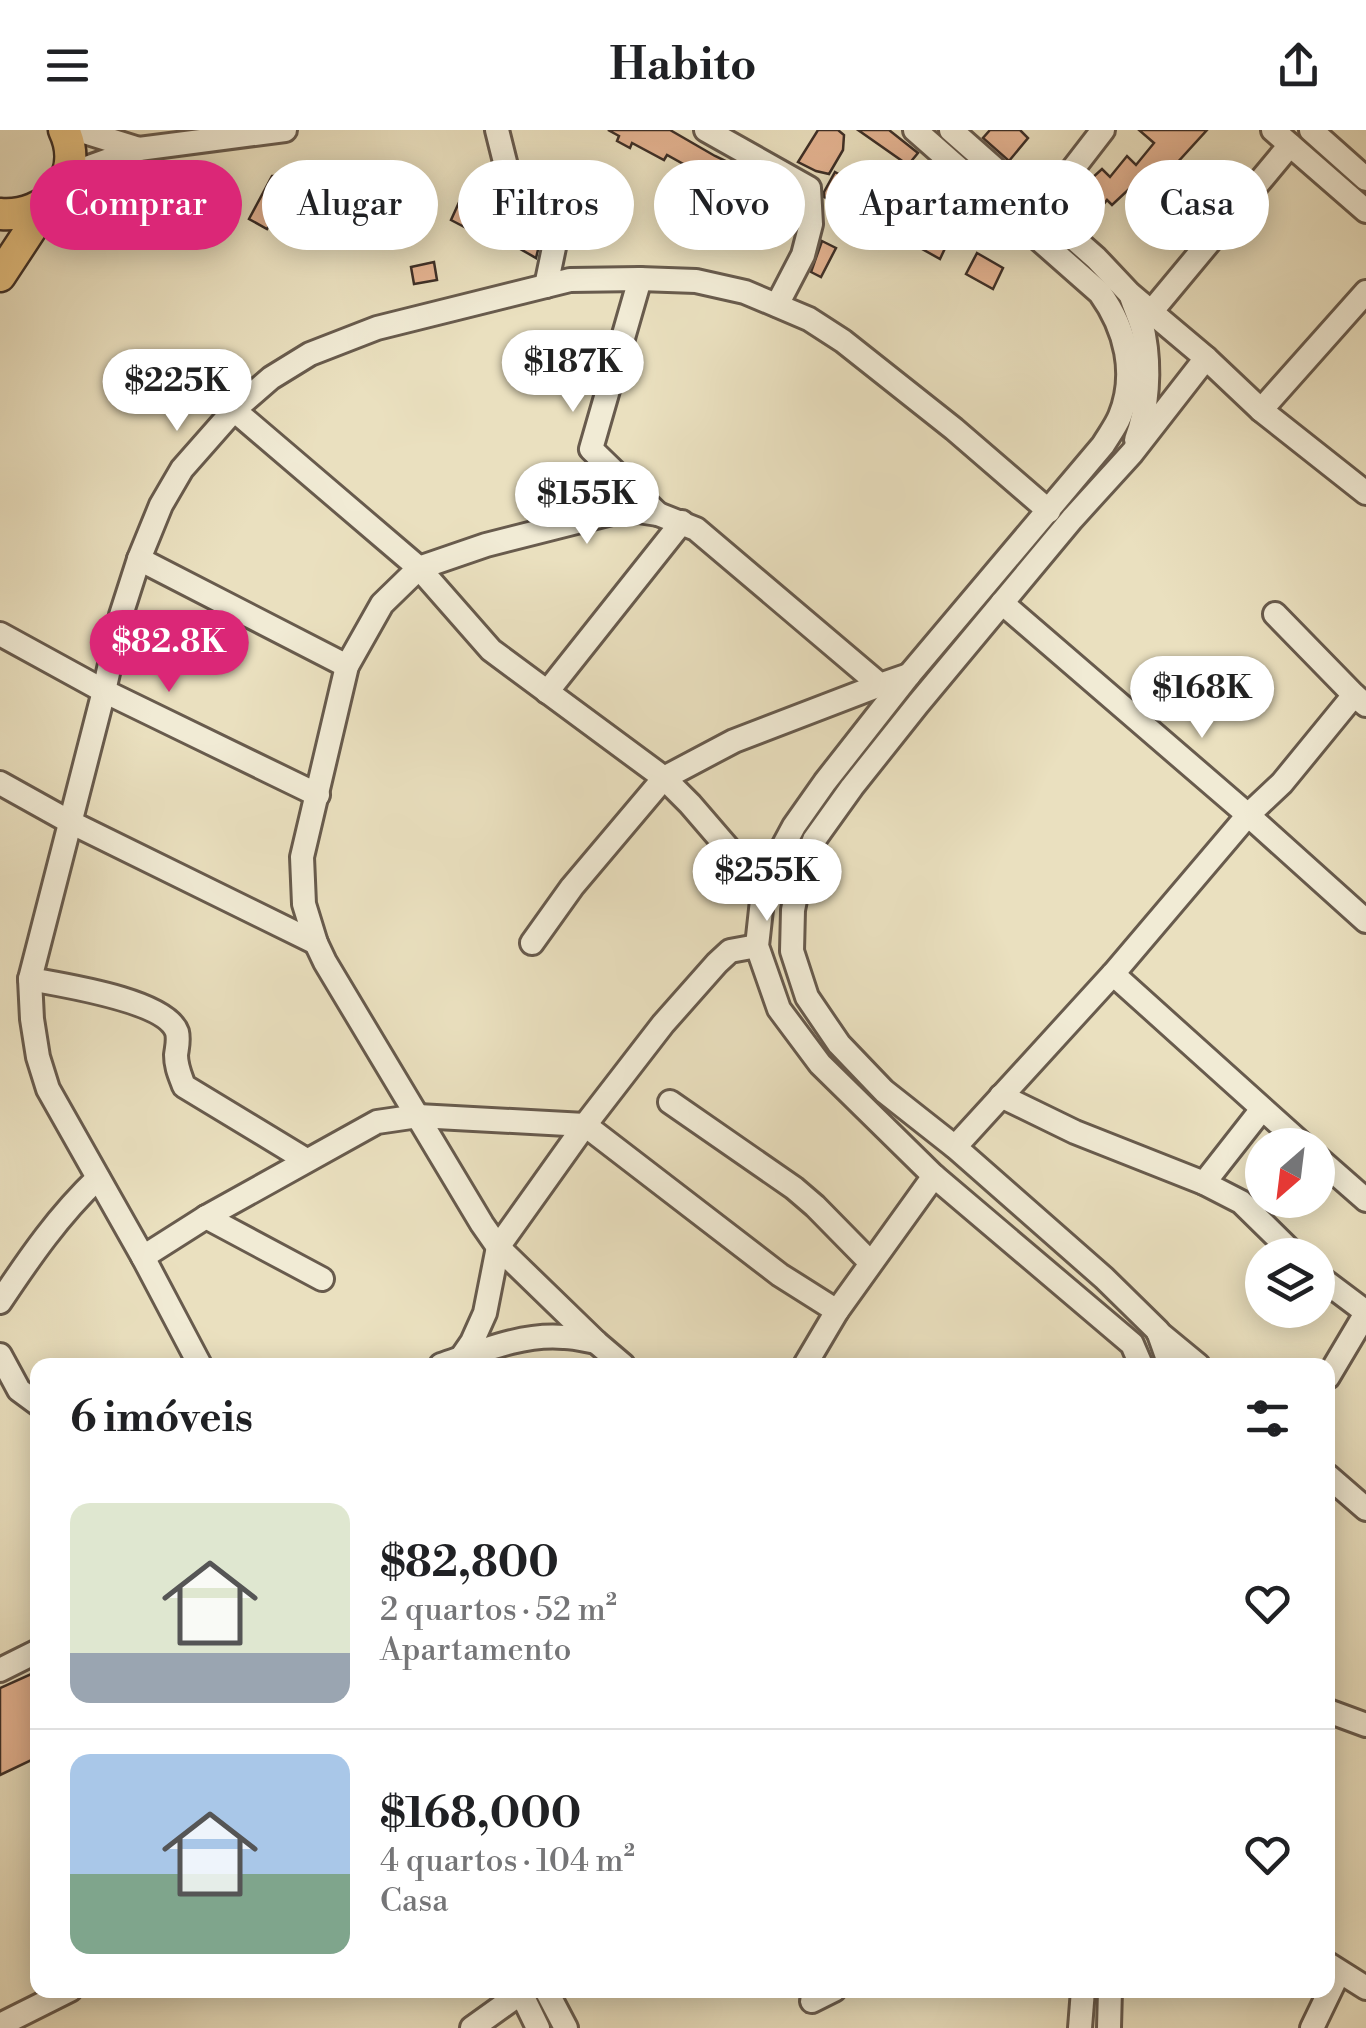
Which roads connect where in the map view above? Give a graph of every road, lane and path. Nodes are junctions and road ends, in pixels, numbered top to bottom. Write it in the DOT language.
graph roads {
  1 [pos="64,130"];
  2 [pos="78,130"];
  3 [pos="285,130"];
  4 [pos="497,130"];
  5 [pos="706,130"];
  6 [pos="915,130"];
  7 [pos="951,130"];
  8 [pos="1103,130"];
  9 [pos="1312,130"];
  10 [pos="1282,137"];
  11 [pos="139,149"];
  12 [pos="68,160"];
  13 [pos="116,160"];
  14 [pos="504,160"];
  15 [pos="986,160"];
  16 [pos="1080,160"];
  17 [pos="1366,179"];
  18 [pos="30,211"];
  19 [pos="1366,211"];
  20 [pos="0,214"];
  21 [pos="30,231"];
  22 [pos="554,250"];
  23 [pos="1087,250"];
  24 [pos="0,276"];
  25 [pos="640,279"];
  26 [pos="546,286"];
  27 [pos="1366,292"];
  28 [pos="1130,294"];
  29 [pos="777,306"];
  30 [pos="1151,312"];
  31 [pos="1206,358"];
  32 [pos="234,410"];
  33 [pos="1261,410"];
  34 [pos="1132,453"];
  35 [pos="1366,493"];
  36 [pos="1049,511"];
  37 [pos="658,514"];
  38 [pos="682,522"];
  39 [pos="139,559"];
  40 [pos="419,568"];
  41 [pos="1002,602"];
  42 [pos="1275,614"];
  43 [pos="0,634"];
  44 [pos="347,666"];
  45 [pos="909,675"];
  46 [pos="880,685"];
  47 [pos="104,692"];
  48 [pos="547,692"];
  49 [pos="1360,700"];
  50 [pos="664,778"];
  51 [pos="0,782"];
  52 [pos="318,795"];
  53 [pos="1248,816"];
  54 [pos="70,822"];
  55 [pos="764,882"];
  56 [pos="1366,922"];
  57 [pos="316,942"];
  58 [pos="532,943"];
  59 [pos="757,946"];
  60 [pos="1113,974"];
  61 [pos="30,979"];
  62 [pos="397,1081"];
  63 [pos="1001,1096"];
  64 [pos="670,1102"];
  65 [pos="1262,1109"];
  66 [pos="418,1116"];
  67 [pos="377,1122"];
  68 [pos="585,1124"];
  69 [pos="1284,1128"];
  70 [pos="955,1147"];
  71 [pos="306,1160"];
  72 [pos="1335,1173"];
  73 [pos="934,1176"];
  74 [pos="98,1178"];
  75 [pos="1204,1182"];
  76 [pos="1366,1200"];
  77 [pos="206,1217"];
  78 [pos="1278,1238"];
  79 [pos="498,1247"];
  80 [pos="143,1256"];
  81 [pos="870,1262"];
  82 [pos="322,1279"];
  83 [pos="1335,1289"];
  84 [pos="0,1302"];
  85 [pos="837,1311"];
  86 [pos="1366,1312"];
  87 [pos="1158,1331"];
  88 [pos="596,1342"];
  89 [pos="0,1354"];
  90 [pos="196,1358"];
  91 [pos="455,1358"];
  92 [pos="464,1358"];
  93 [pos="615,1358"];
  94 [pos="808,1358"];
  95 [pos="1138,1358"];
  96 [pos="1168,1358"];
  97 [pos="1190,1358"];
  98 [pos="1335,1365"];
  99 [pos="30,1398"];
  100 [pos="1335,1482"];
  101 [pos="1366,1508"];
  102 [pos="30,1655"];
  103 [pos="0,1670"];
  104 [pos="1335,1713"];
  105 [pos="1366,1725"];
  106 [pos="1335,1969"];
  107 [pos="1366,1988"];
  108 [pos="54,1998"];
  109 [pos="515,1998"];
  110 [pos="523,1998"];
  111 [pos="550,1998"];
  112 [pos="819,1998"];
  113 [pos="1082,1998"];
  114 [pos="1110,1998"];
  115 [pos="1322,1998"];
  116 [pos="812,2002"];
  117 [pos="0,2025"];
  118 [pos="472,2028"];
  119 [pos="538,2028"];
  120 [pos="566,2028"];
  121 [pos="1080,2028"];
  122 [pos="1109,2028"];
  123 [pos="1312,2028"];
  1 -- 12 [label="main road"];
  2 -- 11 [label="street"];
  3 -- 11 [label="street"];
  4 -- 14 [label="street"];
  5 -- 29 [label="street"];
  6 -- 36 [label="street"];
  7 -- 15 [label="street"];
  8 -- 16 [label="street"];
  9 -- 17 [label="street"];
  10 -- 19 [label="street"];
  10 -- 30 [label="street"];
  11 -- 13 [label="street"];
  18 -- 20 [label="main road"];
  21 -- 24 [label="main road"];
  22 -- 26 [label="street"];
  23 -- 28 [label="street"];
  25 -- 26 [label="street"];
  25 -- 29 [label="street"];
  25 -- 37 [label="street"];
  26 -- 32 [label="street"];
  27 -- 33 [label="street"];
  28 -- 30 [label="street"];
  28 -- 34 [label="street"];
  29 -- 36 [label="street"];
  30 -- 31 [label="street"];
  31 -- 33 [label="street"];
  31 -- 34 [label="street"];
  32 -- 39 [label="street"];
  32 -- 40 [label="street"];
  33 -- 35 [label="street"];
  34 -- 41 [label="street"];
  36 -- 45 [label="street"];
  37 -- 38 [label="street"];
  37 -- 40 [label="street"];
  38 -- 46 [label="street"];
  38 -- 48 [label="street"];
  39 -- 44 [label="street"];
  39 -- 47 [label="street"];
  40 -- 44 [label="street"];
  40 -- 48 [label="street"];
  41 -- 53 [label="street"];
  41 -- 70 [label="street"];
  42 -- 49 [label="street"];
  43 -- 47 [label="street"];
  44 -- 52 [label="street"];
  45 -- 46 [label="street"];
  45 -- 55 [label="street"];
  46 -- 50 [label="street"];
  47 -- 52 [label="street"];
  47 -- 54 [label="street"];
  48 -- 50 [label="street"];
  49 -- 53 [label="street"];
  50 -- 55 [label="street"];
  50 -- 58 [label="street"];
  51 -- 54 [label="street"];
  52 -- 57 [label="street"];
  53 -- 56 [label="street"];
  53 -- 60 [label="street"];
  54 -- 57 [label="street"];
  54 -- 61 [label="street"];
  55 -- 59 [label="street"];
  57 -- 62 [label="street"];
  59 -- 68 [label="street"];
  59 -- 73 [label="street"];
  60 -- 63 [label="street"];
  60 -- 65 [label="street"];
  61 -- 71 [label="street"];
  61 -- 74 [label="street"];
  62 -- 66 [label="street"];
  62 -- 67 [label="street"];
  63 -- 70 [label="street"];
  63 -- 75 [label="street"];
  64 -- 81 [label="street"];
  65 -- 69 [label="street"];
  65 -- 75 [label="street"];
  66 -- 67 [label="street"];
  66 -- 68 [label="street"];
  66 -- 79 [label="street"];
  67 -- 71 [label="street"];
  68 -- 79 [label="street"];
  68 -- 85 [label="street"];
  70 -- 87 [label="street"];
  71 -- 77 [label="street"];
  72 -- 76 [label="street"];
  73 -- 81 [label="street"];
  73 -- 95 [label="street"];
  74 -- 80 [label="street"];
  74 -- 84 [label="street"];
  75 -- 78 [label="street"];
  77 -- 80 [label="street"];
  77 -- 82 [label="street"];
  79 -- 88 [label="street"];
  79 -- 91 [label="street"];
  80 -- 90 [label="street"];
  81 -- 85 [label="street"];
  83 -- 86 [label="street"];
  85 -- 94 [label="street"];
  86 -- 98 [label="street"];
  87 -- 96 [label="street"];
  87 -- 97 [label="street"];
  88 -- 92 [label="street"];
  88 -- 93 [label="street"];
  89 -- 99 [label="street"];
  100 -- 101 [label="street"];
  102 -- 103 [label="street"];
  104 -- 105 [label="street"];
  106 -- 107 [label="street"];
  108 -- 117 [label="street"];
  109 -- 118 [label="street"];
  110 -- 119 [label="street"];
  111 -- 120 [label="street"];
  112 -- 116 [label="street"];
  113 -- 121 [label="street"];
  114 -- 122 [label="street"];
  115 -- 123 [label="street"];
}
